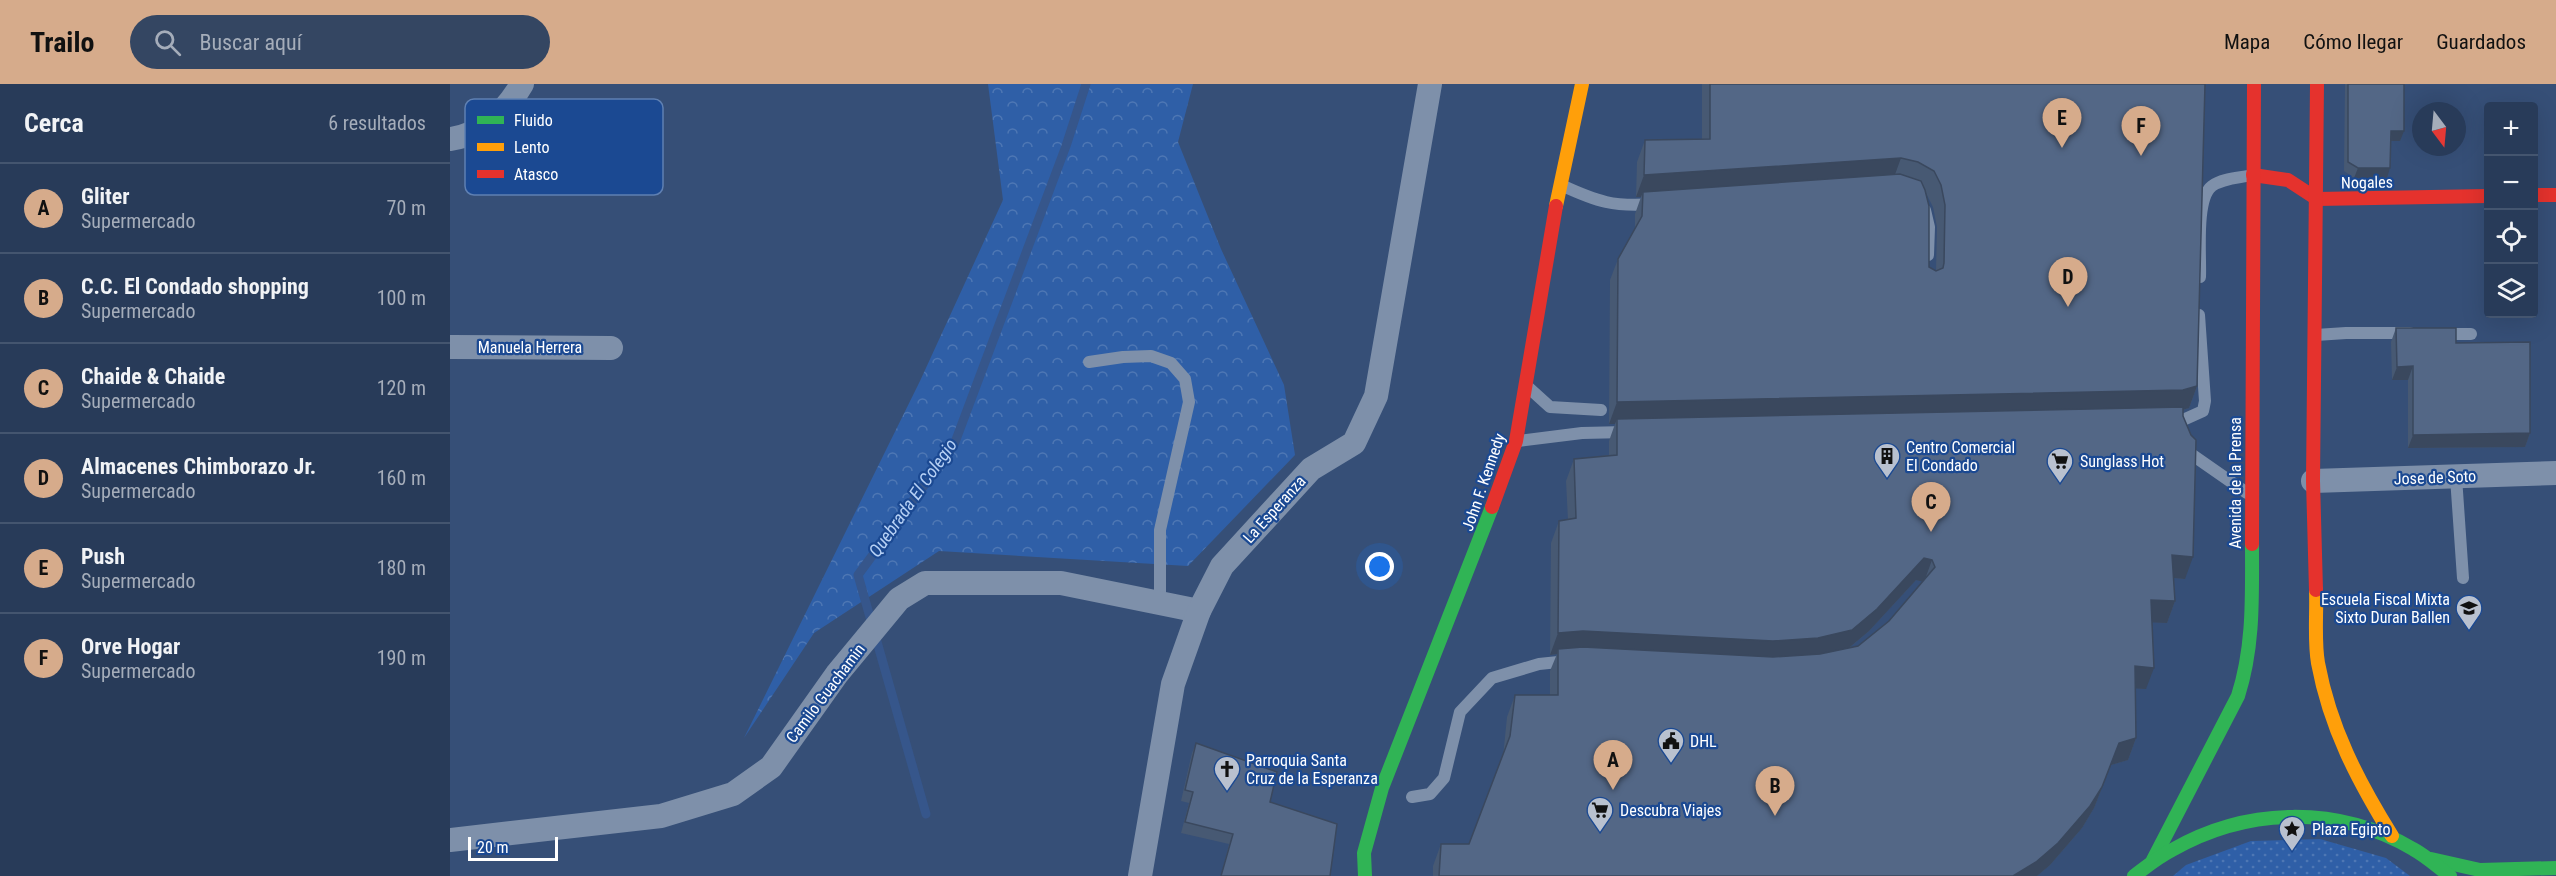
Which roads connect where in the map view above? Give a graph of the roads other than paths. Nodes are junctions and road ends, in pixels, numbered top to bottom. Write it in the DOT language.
graph roads {
  1 [pos="522,84"];
  2 [pos="1430,84"];
  3 [pos="1582,84"];
  4 [pos="2254,84"];
  5 [pos="2317,84"];
  6 [pos="513,99"];
  7 [pos="465,134"];
  8 [pos="450,139"];
  9 [pos="2253,175"];
  10 [pos="1560,184"];
  11 [pos="2538,195"];
  12 [pos="2556,195"];
  13 [pos="2484,196"];
  14 [pos="1919,197"];
  15 [pos="2317,199"];
  16 [pos="1669,203"];
  17 [pos="1928,265"];
  18 [pos="2471,334"];
  19 [pos="2315,336"];
  20 [pos="450,347"];
  21 [pos="611,348"];
  22 [pos="1089,362"];
  23 [pos="1526,385"];
  24 [pos="1601,410"];
  25 [pos="2183,420"];
  26 [pos="2156,421"];
  27 [pos="1641,431"];
  28 [pos="1516,441"];
  29 [pos="2556,473"];
  30 [pos="2456,477"];
  31 [pos="2313,481"];
  32 [pos="2252,496"];
  33 [pos="2463,578"];
  34 [pos="1160,603"];
  35 [pos="1199,610"];
  36 [pos="1586,661"];
  37 [pos="1401,793"];
  38 [pos="2392,836"];
  39 [pos="450,840"];
  40 [pos="2431,859"];
  41 [pos="2153,860"];
  42 [pos="2556,868"];
  43 [pos="1140,876"];
  44 [pos="1365,876"];
  45 [pos="2134,876"];
  46 [pos="2451,876"];
  1 -- 6 [label="street"];
  2 -- 35 [label="street, La Esperanza"];
  3 -- 10 [label="main road, John F. Kennedy"];
  4 -- 9 [label="main road, Avenida de la Prensa"];
  5 -- 15 [label="main road"];
  7 -- 8 [label="street"];
  9 -- 15 [label="main road"];
  9 -- 25 [label="lane"];
  9 -- 32 [label="main road, Avenida de la Prensa"];
  10 -- 16 [label="lane"];
  10 -- 23 [label="main road, John F. Kennedy"];
  11 -- 12 [label="main road"];
  13 -- 15 [label="main road, Nogales"];
  14 -- 17 [label="lane"];
  15 -- 19 [label="main road"];
  18 -- 19 [label="lane"];
  19 -- 31 [label="main road"];
  20 -- 21 [label="street, Manuela Herrera"];
  22 -- 34 [label="lane"];
  23 -- 24 [label="lane"];
  23 -- 28 [label="main road, John F. Kennedy"];
  25 -- 26 [label="lane"];
  25 -- 32 [label="lane"];
  27 -- 28 [label="lane"];
  28 -- 37 [label="main road, John F. Kennedy"];
  29 -- 30 [label="street, Jose de Soto"];
  30 -- 31 [label="street, Jose de Soto"];
  30 -- 33 [label="lane"];
  31 -- 38 [label="main road"];
  32 -- 41 [label="main road, Avenida de la Prensa"];
  34 -- 35 [label="street, Camilo Guachamin"];
  34 -- 39 [label="street, Camilo Guachamin"];
  35 -- 43 [label="street, La Esperanza"];
  36 -- 37 [label="lane"];
  37 -- 44 [label="main road, John F. Kennedy"];
  38 -- 40 [label="main road"];
  38 -- 41 [label="main road"];
  40 -- 42 [label="main road"];
  40 -- 46 [label="main road"];
  41 -- 45 [label="main road"];
}
